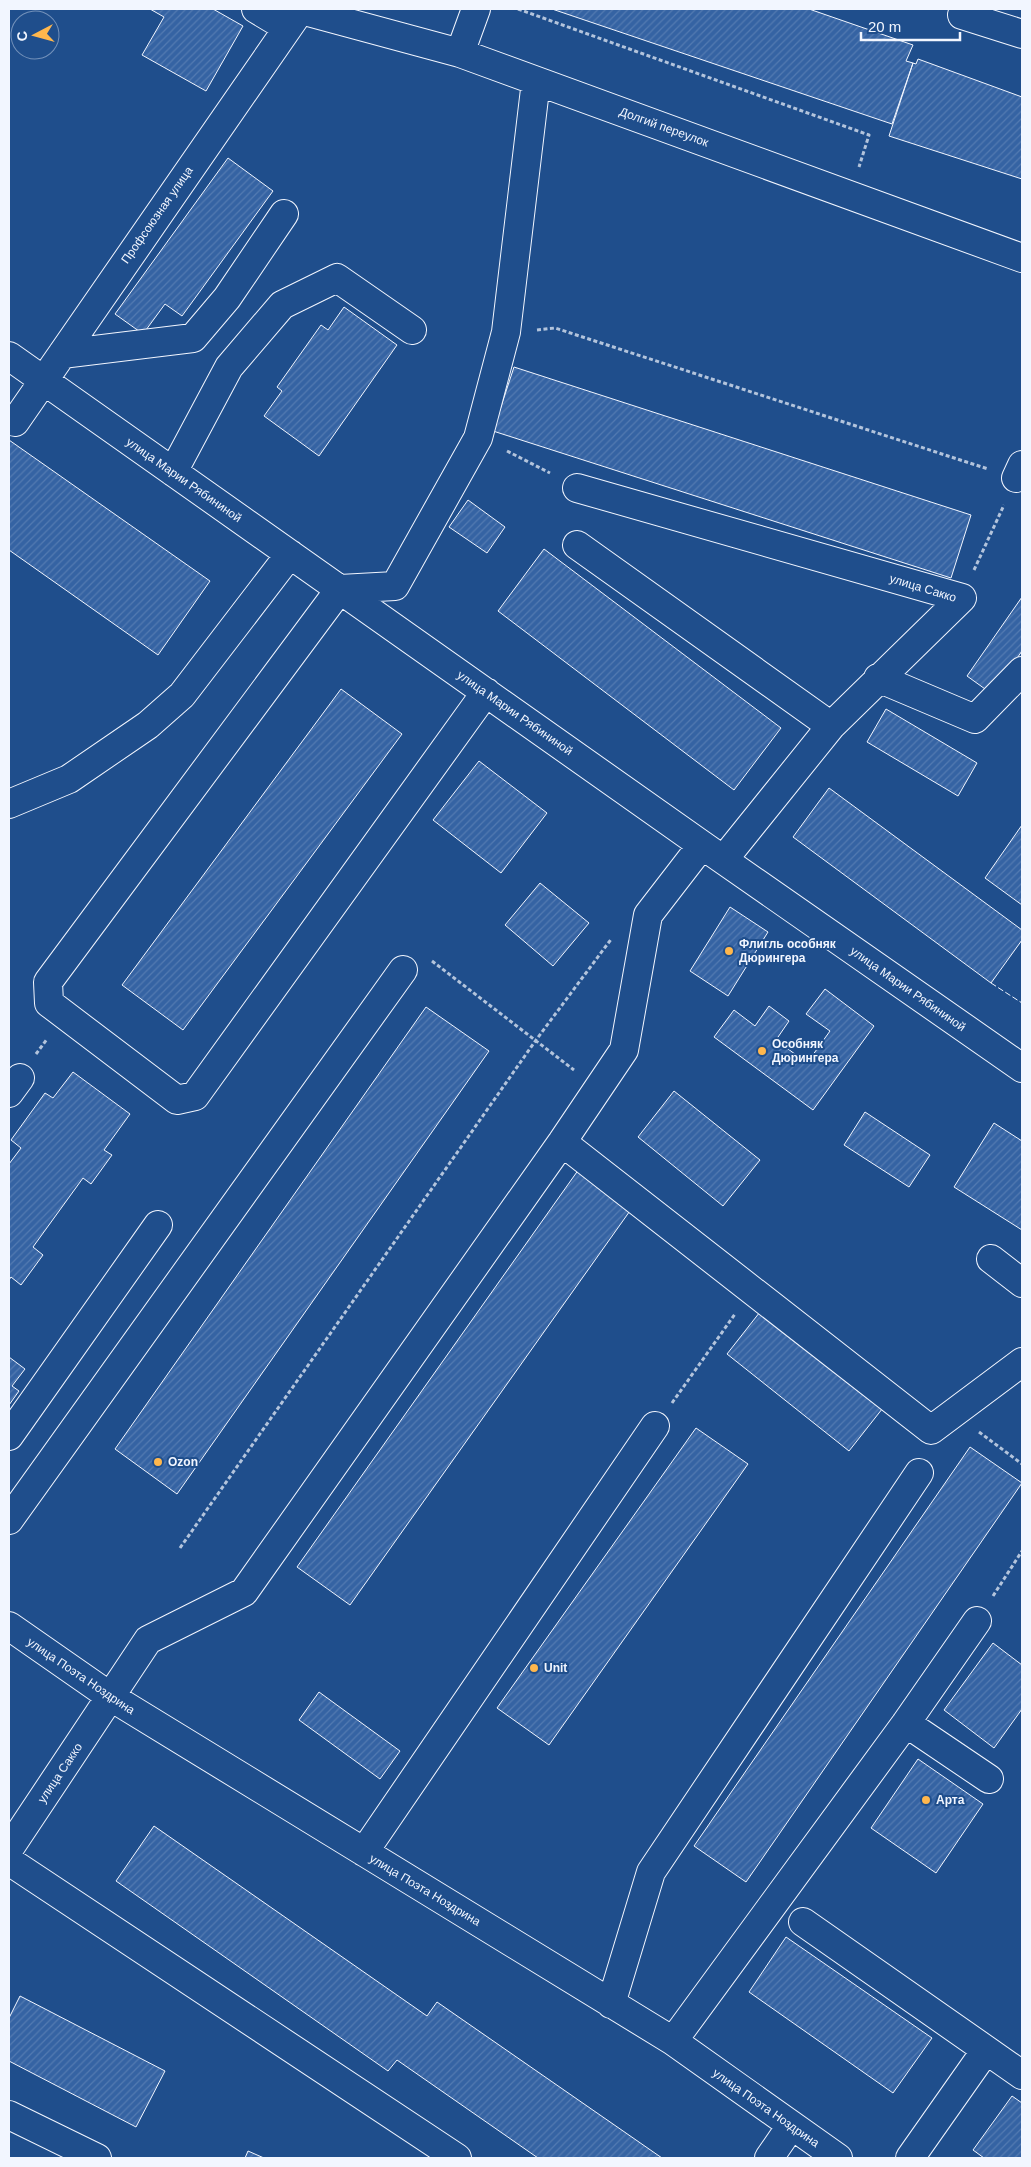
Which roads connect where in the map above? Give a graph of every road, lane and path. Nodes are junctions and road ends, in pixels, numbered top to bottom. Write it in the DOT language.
graph roads {
  1 [pos="256,9"];
  2 [pos="476,9"];
  3 [pos="518,9"];
  4 [pos="296,15"];
  5 [pos="962,15"];
  6 [pos="1022,34"];
  7 [pos="460,54"];
  8 [pos="536,81"];
  9 [pos="850,195"];
  10 [pos="284,214"];
  11 [pos="1022,258"];
  12 [pos="412,330"];
  13 [pos="506,332"];
  14 [pos="62,354"];
  15 [pos="9,356"];
  16 [pos="43,380"];
  17 [pos="15,422"];
  18 [pos="173,472"];
  19 [pos="1019,472"];
  20 [pos="577,488"];
  21 [pos="577,545"];
  22 [pos="290,554"];
  23 [pos="340,589"];
  24 [pos="962,598"];
  25 [pos="1022,671"];
  26 [pos="878,678"];
  27 [pos="486,692"];
  28 [pos="831,726"];
  29 [pos="9,804"];
  30 [pos="713,852"];
  31 [pos="618,930"];
  32 [pos="403,970"];
  33 [pos="63,1016"];
  34 [pos="536,1040"];
  35 [pos="1022,1068"];
  36 [pos="14,1086"];
  37 [pos="597,1089"];
  38 [pos="562,1142"];
  39 [pos="158,1225"];
  40 [pos="991,1259"];
  41 [pos="1022,1283"];
  42 [pos="752,1290"];
  43 [pos="1022,1362"];
  44 [pos="952,1413"];
  45 [pos="655,1426"];
  46 [pos="9,1436"];
  47 [pos="1022,1464"];
  48 [pos="919,1473"];
  49 [pos="9,1520"];
  50 [pos="180,1548"];
  51 [pos="1022,1551"];
  52 [pos="977,1621"];
  53 [pos="9,1626"];
  54 [pos="111,1697"];
  55 [pos="906,1723"];
  56 [pos="989,1779"];
  57 [pos="9,1849"];
  58 [pos="364,1852"];
  59 [pos="9,1861"];
  60 [pos="803,1922"];
  61 [pos="612,2004"];
  62 [pos="673,2041"];
  63 [pos="986,2050"];
  64 [pos="1022,2075"];
  65 [pos="9,2116"];
  66 [pos="791,2126"];
  67 [pos="97,2158"];
  68 [pos="457,2158"];
  69 [pos="769,2158"];
  70 [pos="838,2158"];
  71 [pos="910,2158"];
  1 -- 4 [label="street, Долгий переулок"];
  2 -- 7 [label="street"];
  3 -- 9 [label="path"];
  4 -- 7 [label="street, Долгий переулок"];
  4 -- 14 [label="street, Профсоюзная улица"];
  5 -- 6 [label="street"];
  7 -- 8 [label="street, Долгий переулок"];
  8 -- 9 [label="street, Долгий переулок"];
  8 -- 13 [label="street"];
  9 -- 11 [label="street, Долгий переулок"];
  10 -- 14 [label="street"];
  12 -- 18 [label="street"];
  13 -- 19 [label="path"];
  13 -- 23 [label="street"];
  14 -- 16 [label="street, Профсоюзная улица"];
  15 -- 16 [label="street, улица Марии Рябининой"];
  16 -- 17 [label="street, Профсоюзная улица"];
  16 -- 18 [label="street, улица Марии Рябининой"];
  18 -- 22 [label="street, улица Марии Рябининой"];
  19 -- 24 [label="path"];
  20 -- 24 [label="street, улица Сакко"];
  21 -- 28 [label="street"];
  22 -- 23 [label="street, улица Марии Рябининой"];
  22 -- 29 [label="street"];
  23 -- 27 [label="street, улица Марии Рябининой"];
  23 -- 33 [label="street"];
  24 -- 26 [label="street, улица Сакко"];
  25 -- 26 [label="street"];
  26 -- 28 [label="street, улица Сакко"];
  27 -- 30 [label="street, улица Марии Рябининой"];
  27 -- 33 [label="street"];
  28 -- 30 [label="street, улица Сакко"];
  30 -- 35 [label="street, улица Марии Рябининой"];
  30 -- 37 [label="street, улица Сакко"];
  31 -- 34 [label="path"];
  32 -- 34 [label="path"];
  32 -- 49 [label="street"];
  33 -- 36 [label="path"];
  34 -- 37 [label="path"];
  34 -- 50 [label="path"];
  37 -- 38 [label="street, улица Сакко"];
  38 -- 42 [label="street"];
  38 -- 54 [label="street, улица Сакко"];
  39 -- 46 [label="street"];
  40 -- 41 [label="street"];
  42 -- 44 [label="street"];
  42 -- 45 [label="path"];
  43 -- 44 [label="street"];
  44 -- 47 [label="path"];
  45 -- 58 [label="street"];
  48 -- 61 [label="street"];
  51 -- 52 [label="path"];
  52 -- 55 [label="street"];
  53 -- 54 [label="street, улица Поэта Ноздрина"];
  54 -- 57 [label="street, улица Сакко"];
  54 -- 58 [label="street, улица Поэта Ноздрина"];
  55 -- 56 [label="street"];
  55 -- 62 [label="street"];
  58 -- 61 [label="street, улица Поэта Ноздрина"];
  59 -- 68 [label="street"];
  60 -- 63 [label="street"];
  61 -- 62 [label="street, улица Поэта Ноздрина"];
  62 -- 66 [label="street, улица Поэта Ноздрина"];
  63 -- 64 [label="street"];
  63 -- 71 [label="street"];
  65 -- 67 [label="street"];
  66 -- 69 [label="street"];
  66 -- 70 [label="street, улица Поэта Ноздрина"];
}
